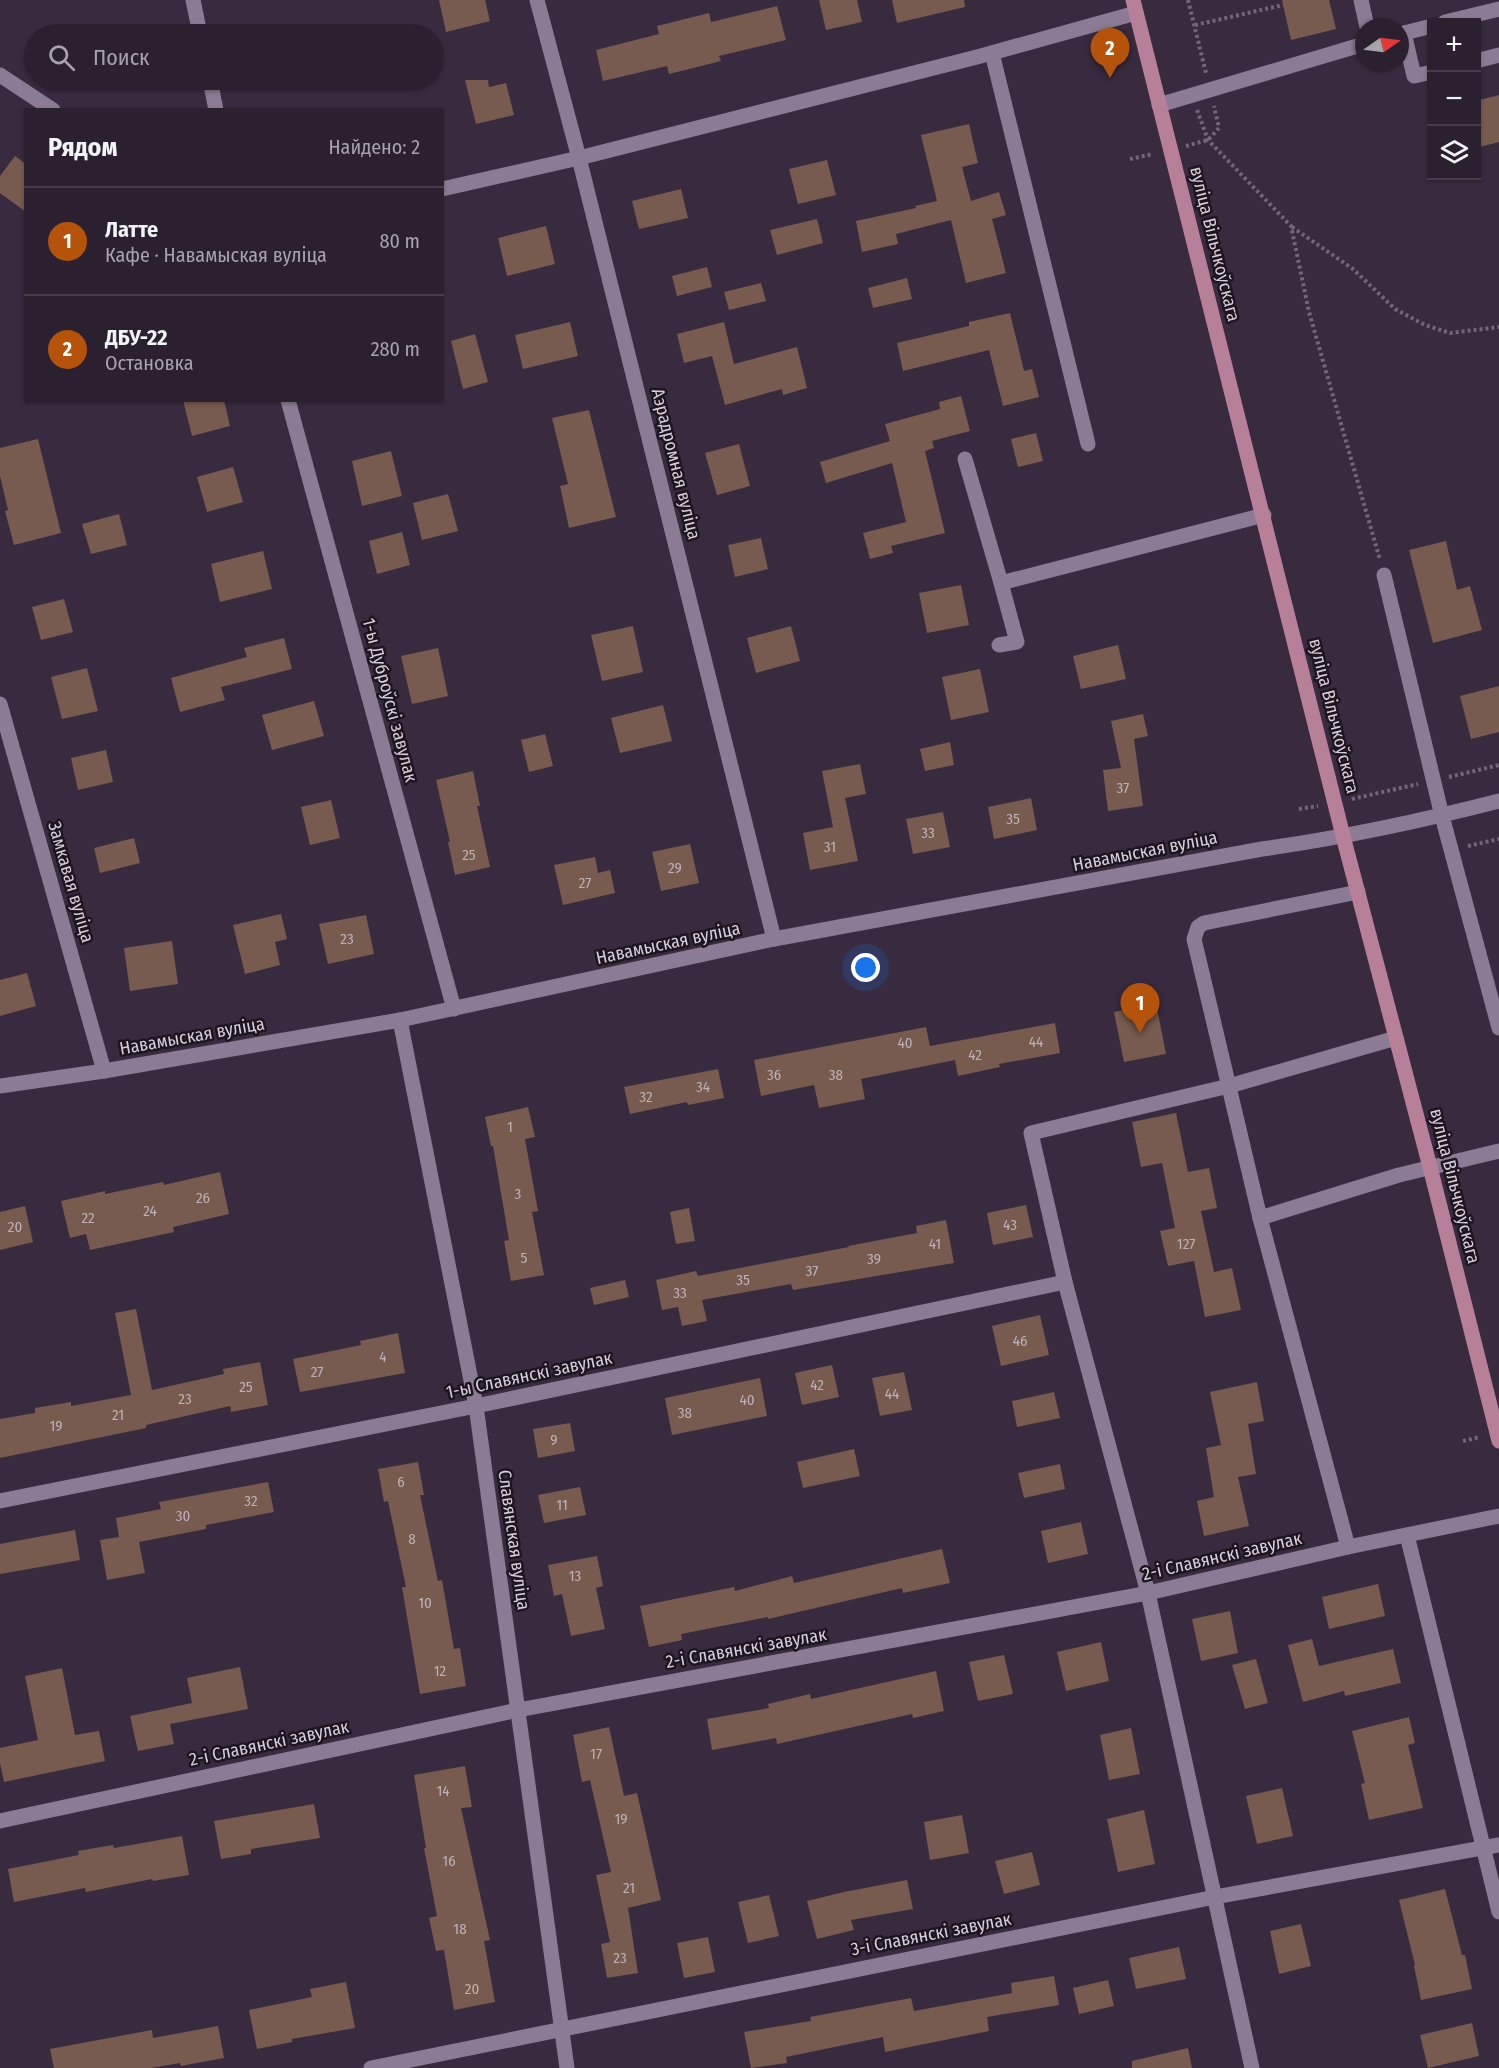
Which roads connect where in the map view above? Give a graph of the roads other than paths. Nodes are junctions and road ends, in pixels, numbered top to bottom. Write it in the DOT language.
graph roads {
  1 [pos="193,0"];
  2 [pos="537,0"];
  3 [pos="1361,0"];
  4 [pos="1134,6"];
  5 [pos="1499,9"];
  6 [pos="1365,18"];
  7 [pos="1462,18"];
  8 [pos="198,24"];
  9 [pos="1427,27"];
  10 [pos="1409,31"];
  11 [pos="1355,47"];
  12 [pos="992,53"];
  13 [pos="1499,55"];
  14 [pos="1409,58"];
  15 [pos="1481,60"];
  16 [pos="1427,73"];
  17 [pos="0,75"];
  18 [pos="212,90"];
  19 [pos="1159,105"];
  20 [pos="50,108"];
  21 [pos="216,108"];
  22 [pos="579,158"];
  23 [pos="444,189"];
  24 [pos="289,402"];
  25 [pos="1088,444"];
  26 [pos="965,459"];
  27 [pos="1264,515"];
  28 [pos="1384,575"];
  29 [pos="1001,583"];
  30 [pos="999,645"];
  31 [pos="0,704"];
  32 [pos="1499,801"];
  33 [pos="1442,816"];
  34 [pos="1343,836"];
  35 [pos="1358,892"];
  36 [pos="774,939"];
  37 [pos="454,1010"];
  38 [pos="400,1020"];
  39 [pos="1499,1028"];
  40 [pos="1396,1038"];
  41 [pos="104,1071"];
  42 [pos="0,1086"];
  43 [pos="1229,1086"];
  44 [pos="1499,1151"];
  45 [pos="1430,1167"];
  46 [pos="1260,1218"];
  47 [pos="1065,1282"];
  48 [pos="476,1406"];
  49 [pos="1499,1440"];
  50 [pos="0,1501"];
  51 [pos="1499,1516"];
  52 [pos="1407,1535"];
  53 [pos="1348,1547"];
  54 [pos="1148,1593"];
  55 [pos="518,1710"];
  56 [pos="0,1821"];
  57 [pos="1499,1845"];
  58 [pos="1483,1848"];
  59 [pos="1215,1897"];
  60 [pos="1499,1912"];
  61 [pos="561,2029"];
  62 [pos="371,2068"];
  63 [pos="567,2068"];
  64 [pos="1252,2068"];
  1 -- 8 [label="street"];
  2 -- 22 [label="street, Аэрадромная вуліца"];
  3 -- 6 [label="street"];
  4 -- 12 [label="street"];
  4 -- 19 [label="main road, вуліца Вільчкоўскага"];
  5 -- 7 [label="street"];
  9 -- 10 [label="street"];
  11 -- 19 [label="street"];
  12 -- 22 [label="street"];
  12 -- 25 [label="street"];
  13 -- 15 [label="street"];
  14 -- 16 [label="street"];
  17 -- 20 [label="street"];
  18 -- 21 [label="street"];
  19 -- 27 [label="main road, вуліца Вільчкоўскага"];
  22 -- 23 [label="street"];
  22 -- 36 [label="street, Аэрадромная вуліца"];
  24 -- 37 [label="street, 1-ы Дуброўскі завулак"];
  26 -- 29 [label="street"];
  27 -- 29 [label="street"];
  27 -- 34 [label="main road, вуліца Вільчкоўскага"];
  28 -- 33 [label="street"];
  29 -- 30 [label="street"];
  31 -- 41 [label="street, Замкавая вуліца"];
  32 -- 33 [label="street, Навамыская вуліца"];
  33 -- 34 [label="street, Навамыская вуліца"];
  33 -- 39 [label="street"];
  34 -- 35 [label="main road, вуліца Вільчкоўскага"];
  34 -- 36 [label="street, Навамыская вуліца"];
  35 -- 40 [label="main road, вуліца Вільчкоўскага"];
  35 -- 43 [label="street"];
  36 -- 37 [label="street, Навамыская вуліца"];
  37 -- 38 [label="street, Навамыская вуліца"];
  38 -- 41 [label="street, Навамыская вуліца"];
  38 -- 48 [label="street, Славянская вуліца"];
  40 -- 43 [label="street"];
  40 -- 45 [label="main road, вуліца Вільчкоўскага"];
  41 -- 42 [label="street, Навамыская вуліца"];
  43 -- 46 [label="street"];
  43 -- 47 [label="street"];
  44 -- 45 [label="street"];
  45 -- 46 [label="street"];
  45 -- 49 [label="main road, вуліца Вільчкоўскага"];
  46 -- 53 [label="street"];
  47 -- 48 [label="street, 1-ы Славянскі завулак"];
  47 -- 54 [label="street"];
  48 -- 50 [label="street, 1-ы Славянскі завулак"];
  48 -- 55 [label="street, Славянская вуліца"];
  51 -- 52 [label="street, 2-і Славянскі завулак"];
  52 -- 53 [label="street, 2-і Славянскі завулак"];
  52 -- 58 [label="street"];
  53 -- 54 [label="street, 2-і Славянскі завулак"];
  54 -- 55 [label="street, 2-і Славянскі завулак"];
  54 -- 59 [label="street"];
  55 -- 56 [label="street, 2-і Славянскі завулак"];
  55 -- 61 [label="street, Славянская вуліца"];
  57 -- 58 [label="street, 3-і Славянскі завулак"];
  58 -- 59 [label="street, 3-і Славянскі завулак"];
  58 -- 60 [label="street"];
  59 -- 61 [label="street, 3-і Славянскі завулак"];
  59 -- 64 [label="street"];
  61 -- 62 [label="street, 3-і Славянскі завулак"];
  61 -- 63 [label="street, Славянская вуліца"];
}
